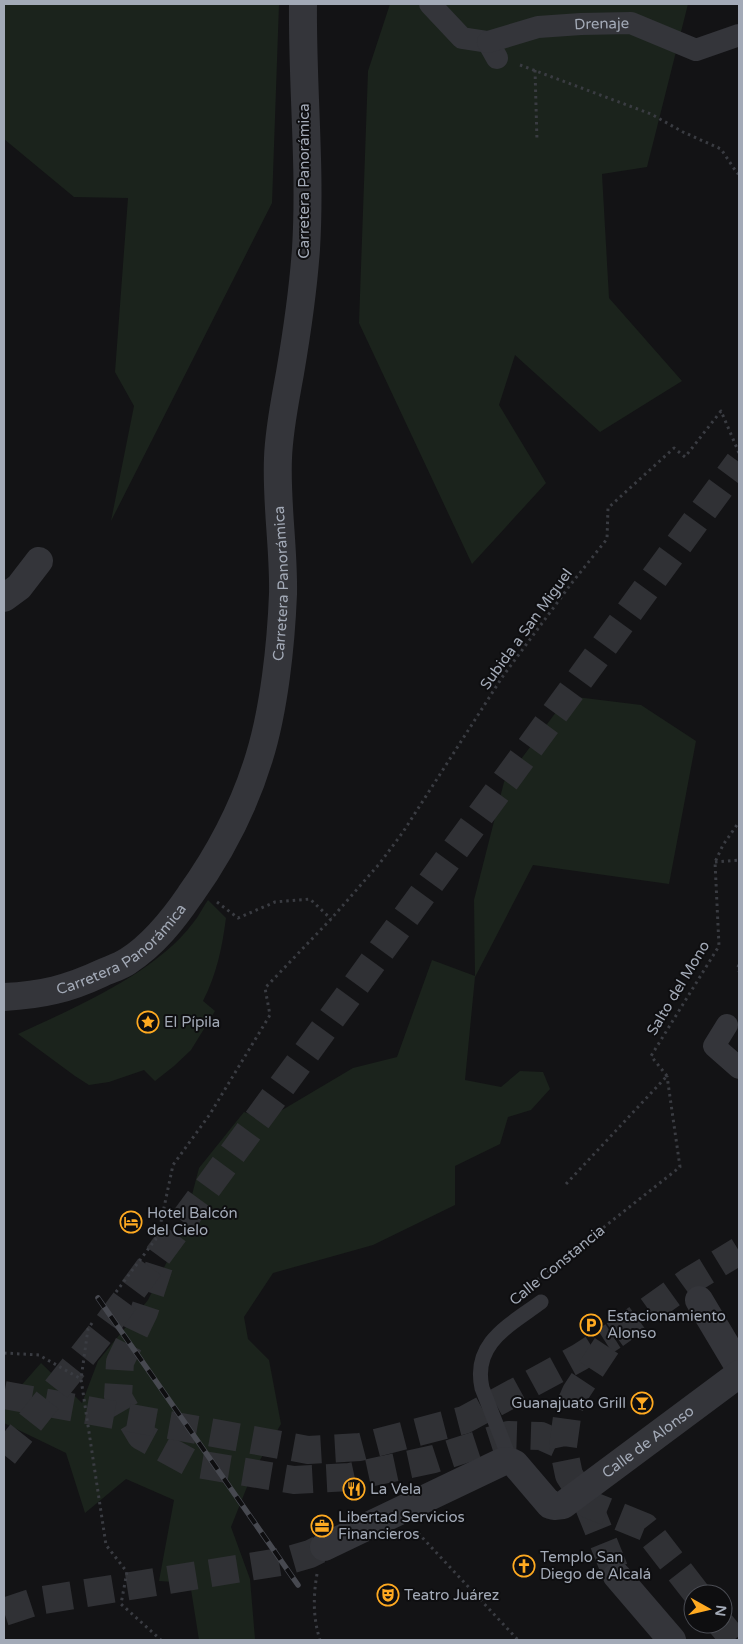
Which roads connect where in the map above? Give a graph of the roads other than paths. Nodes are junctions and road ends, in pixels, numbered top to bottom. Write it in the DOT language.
graph roads {
  1 [pos="303,4"];
  2 [pos="430,4"];
  3 [pos="739,35"];
  4 [pos="39,561"];
  5 [pos="4,598"];
  6 [pos="4,997"];
  7 [pos="727,1025"];
  8 [pos="739,1068"];
  9 [pos="699,1300"];
  10 [pos="541,1302"];
  11 [pos="739,1367"];
  12 [pos="739,1374"];
  13 [pos="512,1462"];
  14 [pos="324,1547"];
  15 [pos="616,1576"];
  16 [pos="672,1640"];
  1 -- 6 [label="street, Carretera Panorámica"];
  2 -- 3 [label="street, Drenaje"];
  4 -- 5 [label="street"];
  7 -- 8 [label="street"];
  9 -- 11 [label="street"];
  10 -- 13 [label="lane"];
  12 -- 13 [label="street, Calle de Alonso"];
  13 -- 14 [label="street"];
  15 -- 16 [label="street"];
}
